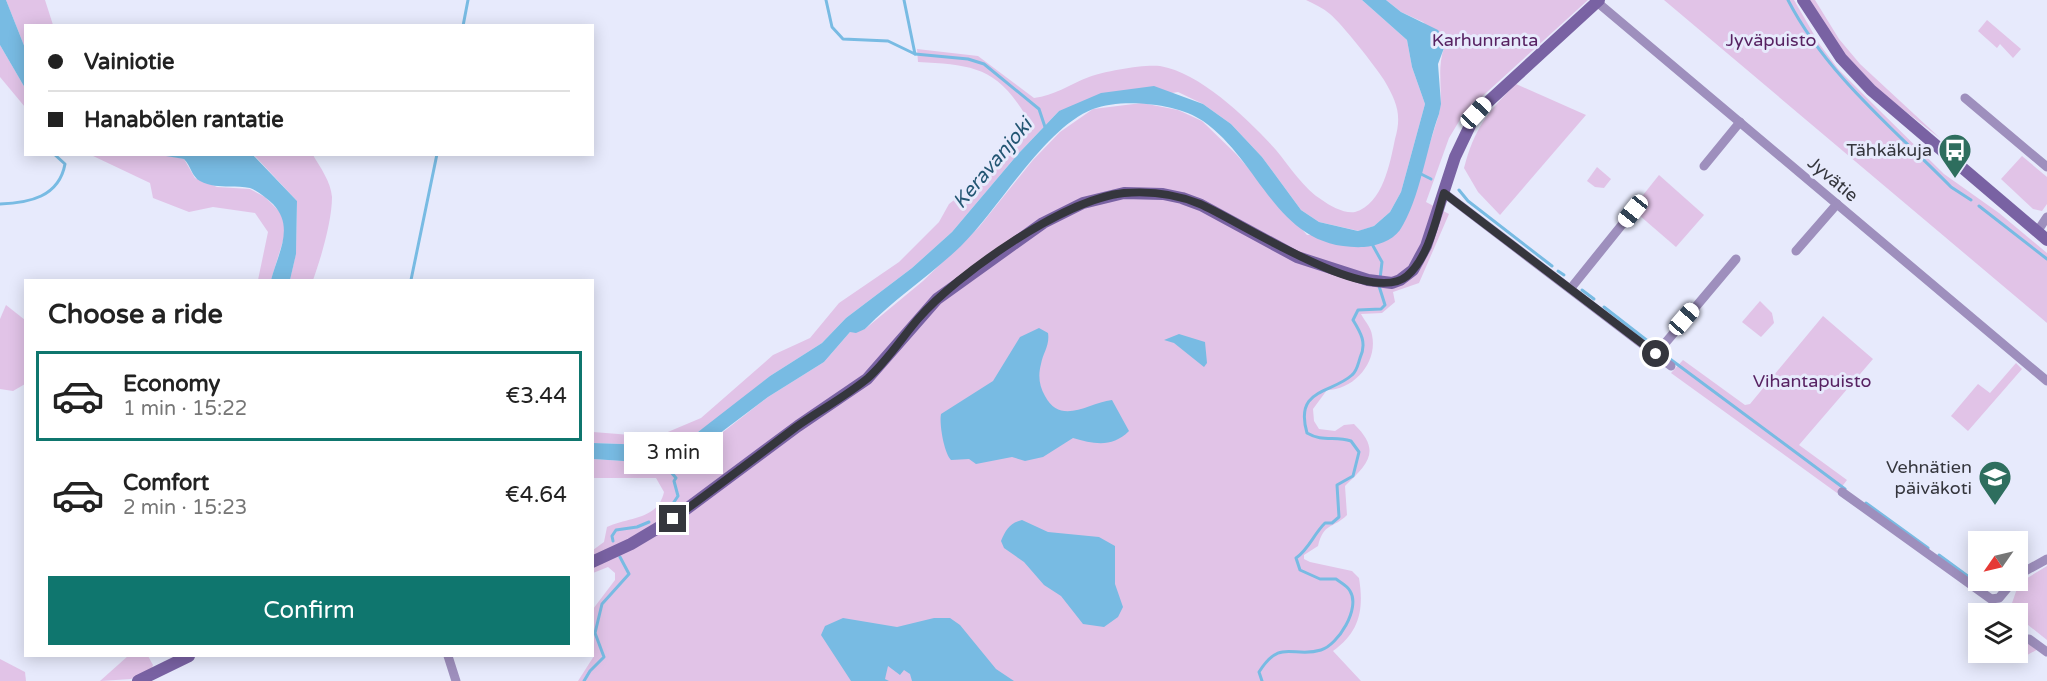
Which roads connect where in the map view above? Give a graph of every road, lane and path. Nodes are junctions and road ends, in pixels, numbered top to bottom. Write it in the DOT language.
graph roads {
  1 [pos="1803,0"];
  2 [pos="1598,1"];
  3 [pos="1965,98"];
  4 [pos="1740,122"];
  5 [pos="1704,166"];
  6 [pos="2047,167"];
  7 [pos="1444,193"];
  8 [pos="1837,204"];
  9 [pos="1633,211"];
  10 [pos="2047,217"];
  11 [pos="2037,232"];
  12 [pos="2047,240"];
  13 [pos="1796,252"];
  14 [pos="1736,259"];
  15 [pos="1571,288"];
  16 [pos="1656,354"];
  17 [pos="1671,366"];
  18 [pos="2047,381"];
  19 [pos="1842,492"];
  20 [pos="2047,559"];
  21 [pos="594,561"];
  22 [pos="2028,570"];
  23 [pos="1968,583"];
  24 [pos="1980,591"];
  25 [pos="2005,591"];
  26 [pos="2029,639"];
  27 [pos="2047,652"];
  28 [pos="187,657"];
  29 [pos="448,657"];
  30 [pos="138,681"];
  31 [pos="456,681"];
  1 -- 11 [label="street"];
  2 -- 4 [label="street, Jyvätie"];
  2 -- 7 [label="street"];
  3 -- 6 [label="street"];
  4 -- 5 [label="street"];
  4 -- 8 [label="street, Jyvätie"];
  7 -- 15 [label="street"];
  7 -- 21 [label="street"];
  8 -- 13 [label="street"];
  8 -- 18 [label="street, Jyvätie"];
  9 -- 15 [label="street"];
  10 -- 11 [label="street"];
  11 -- 12 [label="street"];
  14 -- 16 [label="street"];
  15 -- 16 [label="street"];
  16 -- 17 [label="street"];
  19 -- 23 [label="street"];
  20 -- 22 [label="street"];
  24 -- 25 [label="street"];
  26 -- 27 [label="street"];
  28 -- 30 [label="street"];
  29 -- 31 [label="street"];
}
